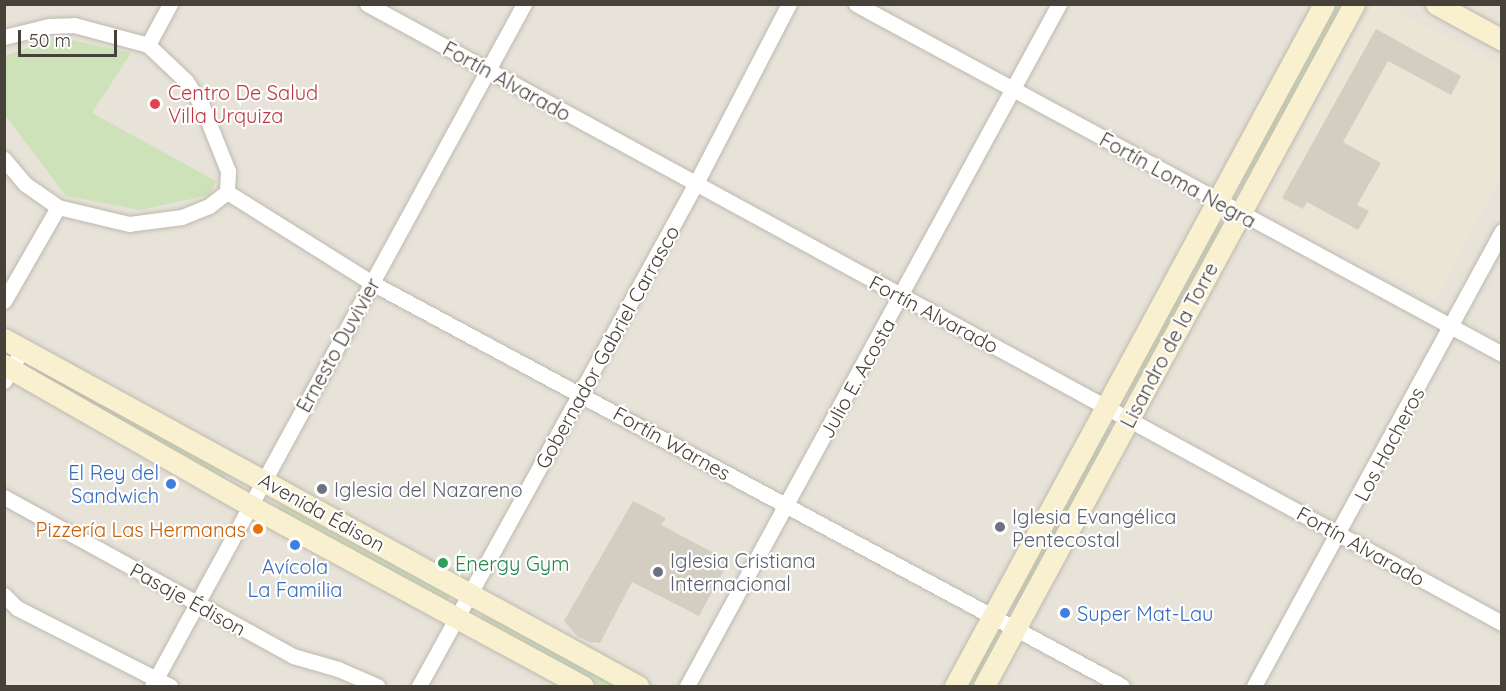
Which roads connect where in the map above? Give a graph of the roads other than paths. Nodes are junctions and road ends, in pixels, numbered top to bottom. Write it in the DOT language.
graph roads {
  1 [pos="170,4"];
  2 [pos="367,4"];
  3 [pos="524,4"];
  4 [pos="789,4"];
  5 [pos="856,4"];
  6 [pos="1059,4"];
  7 [pos="1324,4"];
  8 [pos="1354,4"];
  9 [pos="1436,4"];
  10 [pos="4,37"];
  11 [pos="1502,40"];
  12 [pos="148,45"];
  13 [pos="489,71"];
  14 [pos="1012,89"];
  15 [pos="4,159"];
  16 [pos="695,185"];
  17 [pos="226,192"];
  18 [pos="1217,202"];
  19 [pos="58,207"];
  20 [pos="1239,214"];
  21 [pos="1502,231"];
  22 [pos="372,283"];
  23 [pos="903,297"];
  24 [pos="4,301"];
  25 [pos="1452,326"];
  26 [pos="13,344"];
  27 [pos="1502,354"];
  28 [pos="7,372"];
  29 [pos="581,393"];
  30 [pos="1106,408"];
  31 [pos="1128,420"];
  32 [pos="264,480"];
  33 [pos="4,497"];
  34 [pos="249,505"];
  35 [pos="786,506"];
  36 [pos="1340,535"];
  37 [pos="4,595"];
  38 [pos="470,595"];
  39 [pos="196,603"];
  40 [pos="457,618"];
  41 [pos="992,618"];
  42 [pos="1502,623"];
  43 [pos="1018,628"];
  44 [pos="154,683"];
  45 [pos="170,687"];
  46 [pos="377,687"];
  47 [pos="419,687"];
  48 [pos="583,687"];
  49 [pos="638,687"];
  50 [pos="687,687"];
  51 [pos="955,687"];
  52 [pos="984,687"];
  53 [pos="1122,687"];
  54 [pos="1254,687"];
  1 -- 12 [label="street"];
  2 -- 13 [label="street, Fortín Alvarado"];
  3 -- 13 [label="street, Ernesto Duvivier"];
  4 -- 16 [label="street, Gobernador Gabriel Carrasco"];
  5 -- 14 [label="street, Fortín Loma Negra"];
  6 -- 14 [label="street, Julio E. Acosta"];
  7 -- 18 [label="main road, Lisandro de la Torre"];
  8 -- 20 [label="main road, Lisandro de la Torre"];
  9 -- 11 [label="main road"];
  10 -- 12 [label="street"];
  12 -- 17 [label="street"];
  13 -- 16 [label="street, Fortín Alvarado"];
  13 -- 22 [label="street, Ernesto Duvivier"];
  14 -- 18 [label="street, Fortín Loma Negra"];
  14 -- 23 [label="street, Julio E. Acosta"];
  15 -- 19 [label="street"];
  16 -- 23 [label="street, Fortín Alvarado"];
  16 -- 29 [label="street, Gobernador Gabriel Carrasco"];
  17 -- 19 [label="street"];
  17 -- 22 [label="street, Fortín Warnes"];
  18 -- 20 [label="street, Fortín Loma Negra"];
  18 -- 30 [label="main road, Lisandro de la Torre"];
  19 -- 24 [label="street"];
  20 -- 25 [label="street, Fortín Loma Negra"];
  20 -- 31 [label="main road, Lisandro de la Torre"];
  21 -- 25 [label="street, Los Hacheros"];
  22 -- 29 [label="street, Fortín Warnes"];
  22 -- 32 [label="street, Ernesto Duvivier"];
  23 -- 30 [label="street, Fortín Alvarado"];
  23 -- 35 [label="street, Julio E. Acosta"];
  25 -- 27 [label="street, Fortín Loma Negra"];
  25 -- 36 [label="street, Los Hacheros"];
  26 -- 28 [label="street"];
  26 -- 32 [label="main road, Avenida Édison"];
  28 -- 34 [label="main road, Avenida Édison"];
  29 -- 35 [label="street, Fortín Warnes"];
  29 -- 38 [label="street, Gobernador Gabriel Carrasco"];
  30 -- 31 [label="street, Fortín Alvarado"];
  30 -- 41 [label="main road, Lisandro de la Torre"];
  31 -- 36 [label="street, Fortín Alvarado"];
  31 -- 43 [label="main road, Lisandro de la Torre"];
  32 -- 34 [label="street, Ernesto Duvivier"];
  32 -- 38 [label="main road, Avenida Édison"];
  33 -- 39 [label="street, Pasaje Édison"];
  34 -- 39 [label="street, Ernesto Duvivier"];
  34 -- 40 [label="main road, Avenida Édison"];
  35 -- 41 [label="street, Fortín Warnes"];
  35 -- 50 [label="street, Julio E. Acosta"];
  36 -- 42 [label="street, Fortín Alvarado"];
  36 -- 54 [label="street, Los Hacheros"];
  37 -- 44 [label="street"];
  38 -- 40 [label="street, Gobernador Gabriel Carrasco"];
  38 -- 49 [label="main road, Avenida Édison"];
  39 -- 44 [label="street, Ernesto Duvivier"];
  39 -- 46 [label="street, Pasaje Édison"];
  40 -- 47 [label="street, Gobernador Gabriel Carrasco"];
  40 -- 48 [label="main road, Avenida Édison"];
  41 -- 43 [label="street, Fortín Warnes"];
  41 -- 51 [label="main road, Lisandro de la Torre"];
  43 -- 52 [label="main road, Lisandro de la Torre"];
  43 -- 53 [label="street, Fortín Warnes"];
  44 -- 45 [label="street"];
}
